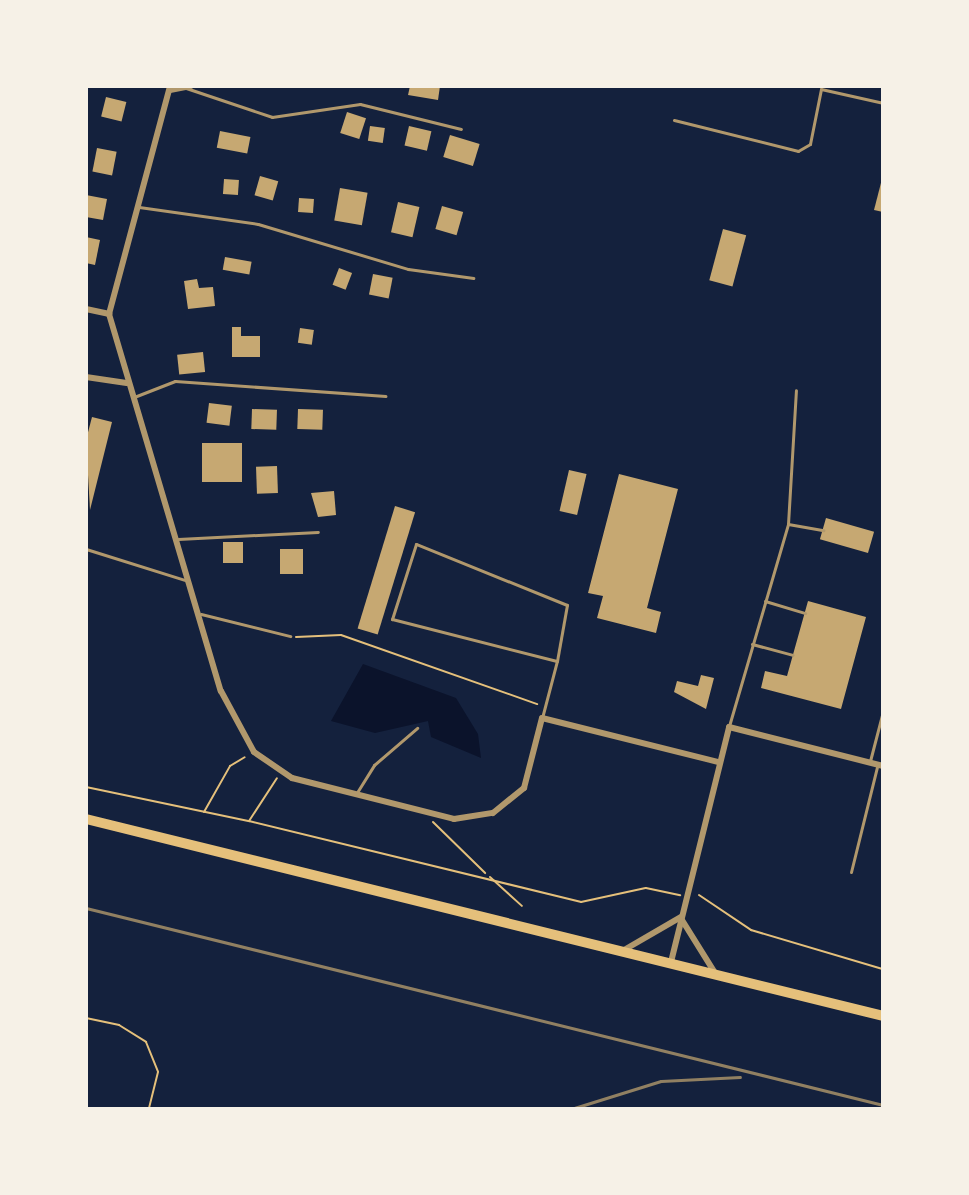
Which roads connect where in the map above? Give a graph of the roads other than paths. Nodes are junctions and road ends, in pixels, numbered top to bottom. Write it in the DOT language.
graph roads {
  1 [pos="188,87"];
  2 [pos="170,88"];
  3 [pos="883,103"];
  4 [pos="674,120"];
  5 [pos="461,129"];
  6 [pos="139,207"];
  7 [pos="473,278"];
  8 [pos="86,309"];
  9 [pos="109,314"];
  10 [pos="86,377"];
  11 [pos="127,383"];
  12 [pos="796,390"];
  13 [pos="385,396"];
  14 [pos="131,398"];
  15 [pos="788,524"];
  16 [pos="823,530"];
  17 [pos="318,532"];
  18 [pos="174,539"];
  19 [pos="86,549"];
  20 [pos="186,580"];
  21 [pos="765,601"];
  22 [pos="196,612"];
  23 [pos="805,613"];
  24 [pos="290,636"];
  25 [pos="752,644"];
  26 [pos="793,655"];
  27 [pos="557,661"];
  28 [pos="883,711"];
  29 [pos="542,718"];
  30 [pos="729,727"];
  31 [pos="417,728"];
  32 [pos="718,762"];
  33 [pos="877,765"];
  34 [pos="355,796"];
  35 [pos="86,819"];
  36 [pos="851,872"];
  37 [pos="681,917"];
  38 [pos="624,950"];
  39 [pos="671,962"];
  40 [pos="715,973"];
  41 [pos="883,1016"];
  1 -- 2 [label="street"];
  1 -- 5 [label="lane"];
  2 -- 6 [label="street"];
  3 -- 4 [label="lane"];
  6 -- 7 [label="lane"];
  6 -- 9 [label="street"];
  8 -- 9 [label="street"];
  9 -- 11 [label="street"];
  10 -- 11 [label="street"];
  11 -- 14 [label="street"];
  12 -- 15 [label="lane"];
  13 -- 14 [label="lane"];
  14 -- 18 [label="street"];
  15 -- 16 [label="lane"];
  15 -- 21 [label="lane"];
  17 -- 18 [label="lane"];
  18 -- 20 [label="street"];
  19 -- 20 [label="lane"];
  20 -- 22 [label="street"];
  21 -- 23 [label="lane"];
  21 -- 25 [label="lane"];
  22 -- 24 [label="lane"];
  22 -- 34 [label="street"];
  25 -- 26 [label="lane"];
  25 -- 30 [label="lane"];
  27 -- 27 [label="lane"];
  27 -- 29 [label="lane"];
  28 -- 33 [label="lane"];
  29 -- 32 [label="street"];
  29 -- 34 [label="street"];
  30 -- 32 [label="street"];
  30 -- 33 [label="street"];
  31 -- 34 [label="lane"];
  32 -- 37 [label="street"];
  33 -- 36 [label="lane"];
  35 -- 38 [label="highway"];
  37 -- 38 [label="street"];
  37 -- 39 [label="street"];
  37 -- 40 [label="street"];
  38 -- 39 [label="highway"];
  39 -- 40 [label="highway"];
  40 -- 41 [label="highway"];
}
